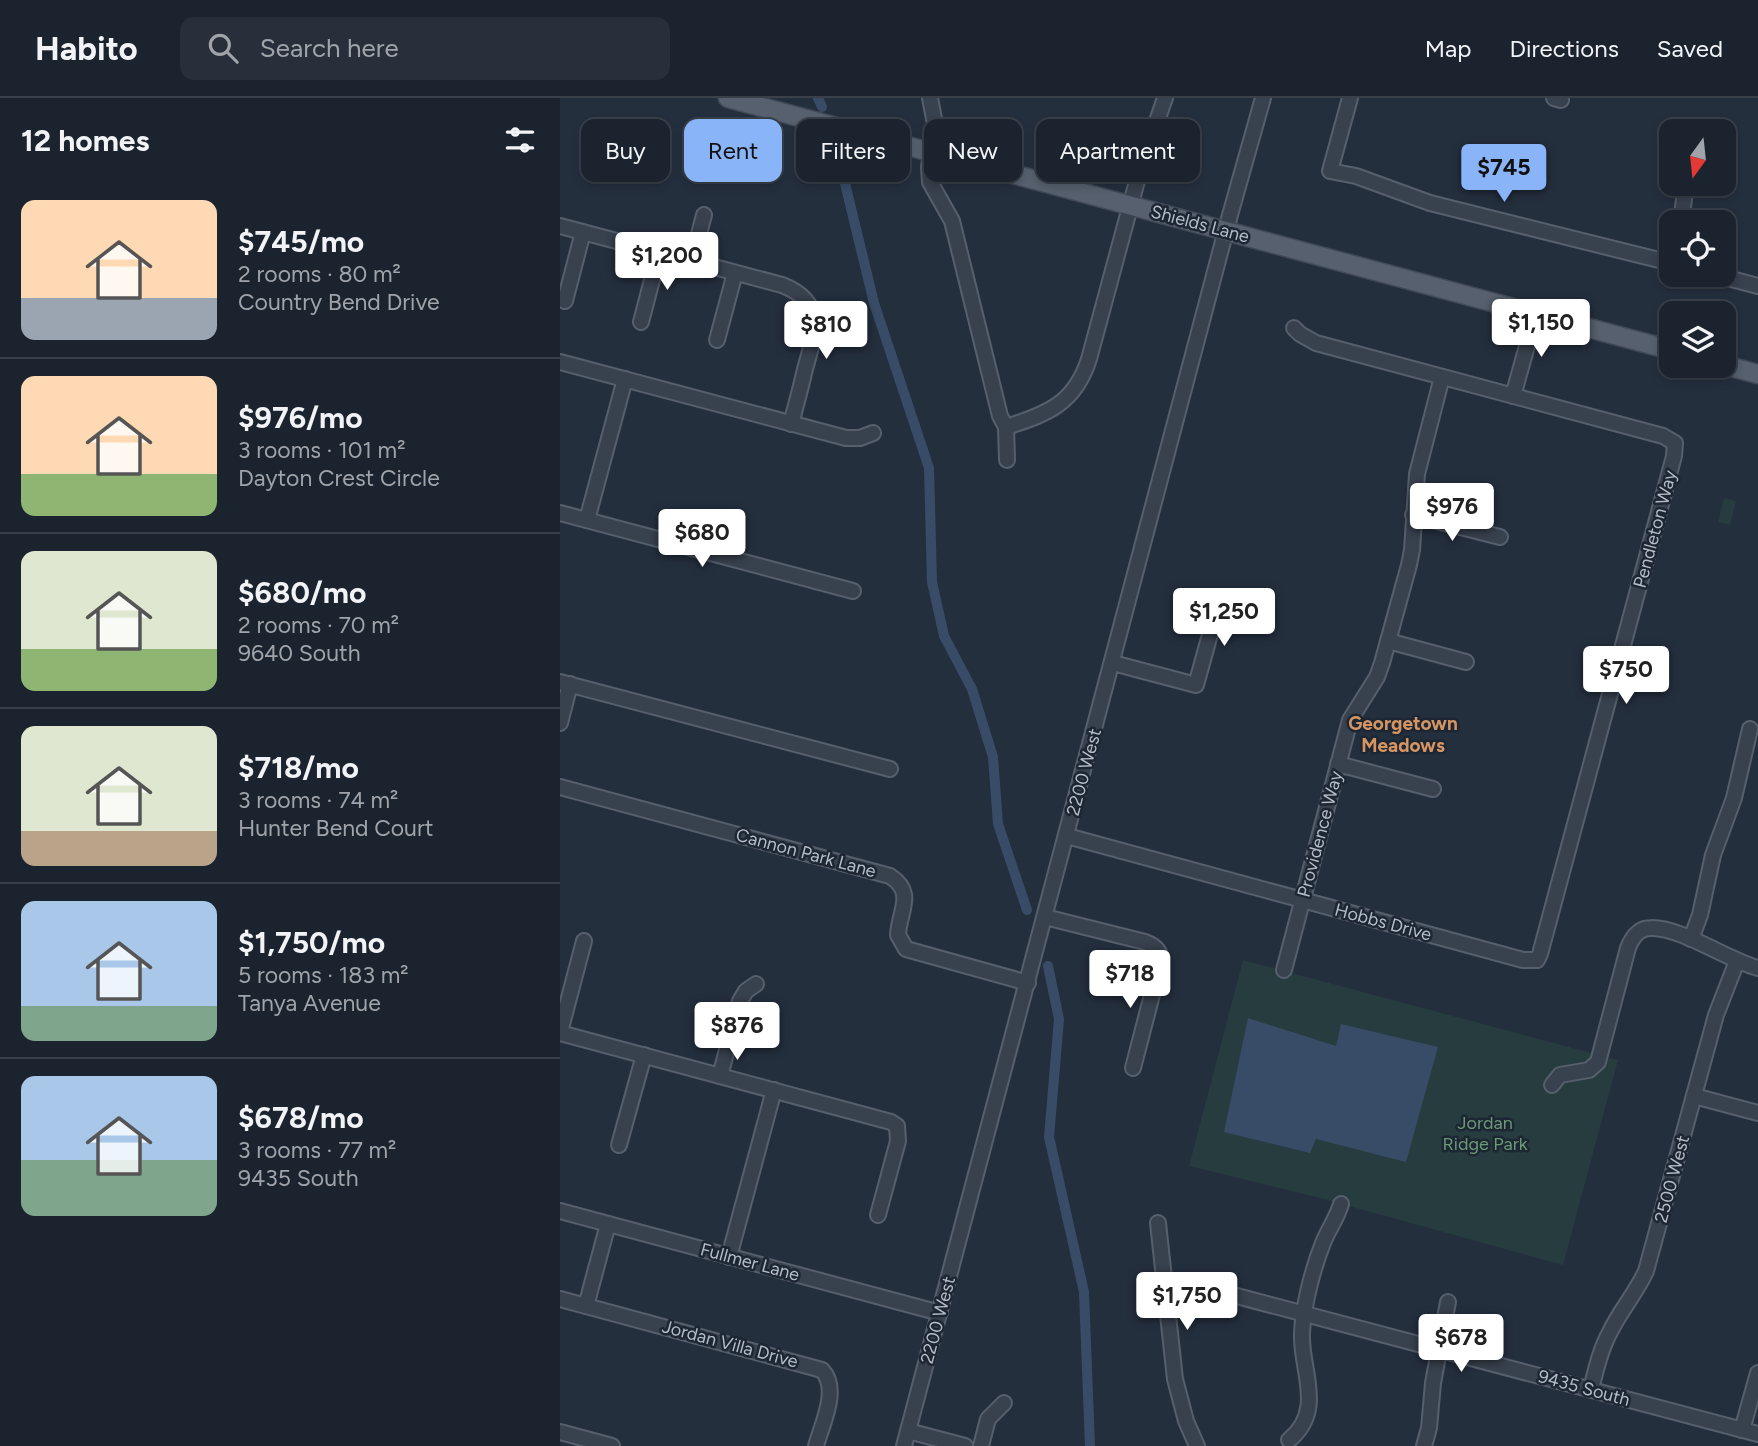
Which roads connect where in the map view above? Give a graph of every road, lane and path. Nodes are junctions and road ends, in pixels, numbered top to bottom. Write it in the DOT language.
graph roads {
  1 [pos="728,98"];
  2 [pos="930,98"];
  3 [pos="1165,98"];
  4 [pos="1263,98"];
  5 [pos="1350,98"];
  6 [pos="934,119"];
  7 [pos="924,151"];
  8 [pos="1022,177"];
  9 [pos="930,182"];
  10 [pos="1130,206"];
  11 [pos="704,215"];
  12 [pos="560,226"];
  13 [pos="1227,231"];
  14 [pos="583,232"];
  15 [pos="659,253"];
  16 [pos="1659,260"];
  17 [pos="692,261"];
  18 [pos="734,273"];
  19 [pos="1736,280"];
  20 [pos="1758,286"];
  21 [pos="565,301"];
  22 [pos="1536,314"];
  23 [pos="641,322"];
  24 [pos="1294,328"];
  25 [pos="717,340"];
  26 [pos="1659,347"];
  27 [pos="560,362"];
  28 [pos="1736,367"];
  29 [pos="1757,370"];
  30 [pos="1442,377"];
  31 [pos="625,379"];
  32 [pos="1513,396"];
  33 [pos="791,424"];
  34 [pos="1006,427"];
  35 [pos="873,433"];
  36 [pos="1007,460"];
  37 [pos="560,513"];
  38 [pos="1413,515"];
  39 [pos="587,520"];
  40 [pos="1500,537"];
  41 [pos="853,591"];
  42 [pos="1234,600"];
  43 [pos="1388,641"];
  44 [pos="1466,662"];
  45 [pos="1113,663"];
  46 [pos="565,683"];
  47 [pos="560,723"];
  48 [pos="1750,729"];
  49 [pos="1338,764"];
  50 [pos="890,769"];
  51 [pos="560,787"];
  52 [pos="1433,789"];
  53 [pos="1067,836"];
  54 [pos="1302,900"];
  55 [pos="1045,917"];
  56 [pos="1691,939"];
  57 [pos="584,941"];
  58 [pos="1537,960"];
  59 [pos="1737,961"];
  60 [pos="1758,968"];
  61 [pos="1284,971"];
  62 [pos="1028,983"];
  63 [pos="756,984"];
  64 [pos="560,1032"];
  65 [pos="644,1055"];
  66 [pos="1133,1068"];
  67 [pos="720,1076"];
  68 [pos="1552,1086"];
  69 [pos="774,1090"];
  70 [pos="1694,1096"];
  71 [pos="1758,1113"];
  72 [pos="620,1145"];
  73 [pos="1341,1204"];
  74 [pos="560,1211"];
  75 [pos="878,1215"];
  76 [pos="1158,1223"];
  77 [pos="608,1224"];
  78 [pos="729,1257"];
  79 [pos="1166,1289"];
  80 [pos="560,1299"];
  81 [pos="1448,1302"];
  82 [pos="586,1306"];
  83 [pos="940,1313"];
  84 [pos="1304,1314"];
  85 [pos="1439,1350"];
  86 [pos="1758,1373"];
  87 [pos="1591,1389"];
  88 [pos="1004,1403"];
  89 [pos="1742,1430"];
  90 [pos="908,1431"];
  91 [pos="560,1432"];
  92 [pos="1758,1434"];
  93 [pos="1289,1440"];
  94 [pos="612,1446"];
  95 [pos="816,1446"];
  96 [pos="904,1446"];
  97 [pos="965,1446"];
  98 [pos="981,1446"];
  99 [pos="1197,1446"];
  100 [pos="1424,1446"];
  1 -- 7 [label="main road, Shields Lane"];
  2 -- 6 [label="street"];
  3 -- 10 [label="street"];
  4 -- 13 [label="street, 2200 West"];
  5 -- 16 [label="street"];
  8 -- 10 [label="main road, Shields Lane"];
  9 -- 34 [label="street"];
  10 -- 13 [label="main road, Shields Lane"];
  10 -- 34 [label="street"];
  11 -- 17 [label="street"];
  12 -- 14 [label="street"];
  13 -- 22 [label="main road, Shields Lane"];
  13 -- 45 [label="street, 2200 West"];
  14 -- 15 [label="street"];
  14 -- 21 [label="street"];
  15 -- 17 [label="street"];
  15 -- 23 [label="street"];
  17 -- 18 [label="street"];
  18 -- 25 [label="street"];
  18 -- 33 [label="street"];
  19 -- 20 [label="street"];
  22 -- 26 [label="main road, Shields Lane"];
  22 -- 32 [label="street"];
  24 -- 30 [label="street, Pendleton Way"];
  27 -- 31 [label="street"];
  28 -- 29 [label="main road"];
  30 -- 32 [label="street, Pendleton Way"];
  30 -- 38 [label="street, Providence Way"];
  31 -- 33 [label="street"];
  31 -- 39 [label="street"];
  32 -- 58 [label="street, Pendleton Way"];
  33 -- 35 [label="street"];
  34 -- 36 [label="street"];
  37 -- 39 [label="street"];
  38 -- 40 [label="street"];
  38 -- 43 [label="street, Providence Way"];
  39 -- 41 [label="street"];
  42 -- 45 [label="street"];
  43 -- 44 [label="street"];
  43 -- 49 [label="street, Providence Way"];
  45 -- 53 [label="street, 2200 West"];
  46 -- 47 [label="street"];
  46 -- 50 [label="street"];
  48 -- 56 [label="street"];
  49 -- 52 [label="street"];
  49 -- 54 [label="street, Providence Way"];
  51 -- 62 [label="street, Cannon Park Lane"];
  53 -- 54 [label="street, Hobbs Drive"];
  53 -- 55 [label="street, 2200 West"];
  54 -- 58 [label="street, Hobbs Drive"];
  54 -- 61 [label="street, Providence Way"];
  55 -- 62 [label="street, 2200 West"];
  55 -- 66 [label="street"];
  56 -- 59 [label="street"];
  56 -- 68 [label="street"];
  57 -- 64 [label="street"];
  59 -- 60 [label="street"];
  59 -- 70 [label="street, 2500 West"];
  62 -- 83 [label="street, 2200 West"];
  63 -- 67 [label="street"];
  64 -- 65 [label="street"];
  65 -- 67 [label="street"];
  65 -- 72 [label="street"];
  67 -- 69 [label="street"];
  69 -- 75 [label="street"];
  69 -- 78 [label="street"];
  70 -- 71 [label="street"];
  70 -- 87 [label="street, 2500 West"];
  73 -- 84 [label="street"];
  74 -- 77 [label="street, Fullmer Lane"];
  76 -- 79 [label="street"];
  77 -- 78 [label="street, Fullmer Lane"];
  77 -- 82 [label="street"];
  78 -- 83 [label="street, Fullmer Lane"];
  79 -- 84 [label="street, 9435 South"];
  79 -- 99 [label="street"];
  80 -- 82 [label="street, Jordan Villa Drive"];
  81 -- 85 [label="street"];
  82 -- 95 [label="street, Jordan Villa Drive"];
  83 -- 90 [label="street, 2200 West"];
  84 -- 85 [label="street, 9435 South"];
  84 -- 93 [label="street"];
  85 -- 87 [label="street, 9435 South"];
  85 -- 100 [label="street"];
  86 -- 89 [label="street"];
  87 -- 89 [label="street, 9435 South"];
  88 -- 98 [label="street"];
  89 -- 92 [label="street, 9435 South"];
  90 -- 96 [label="street, 2200 West"];
  90 -- 97 [label="street"];
  91 -- 94 [label="street"];
}
